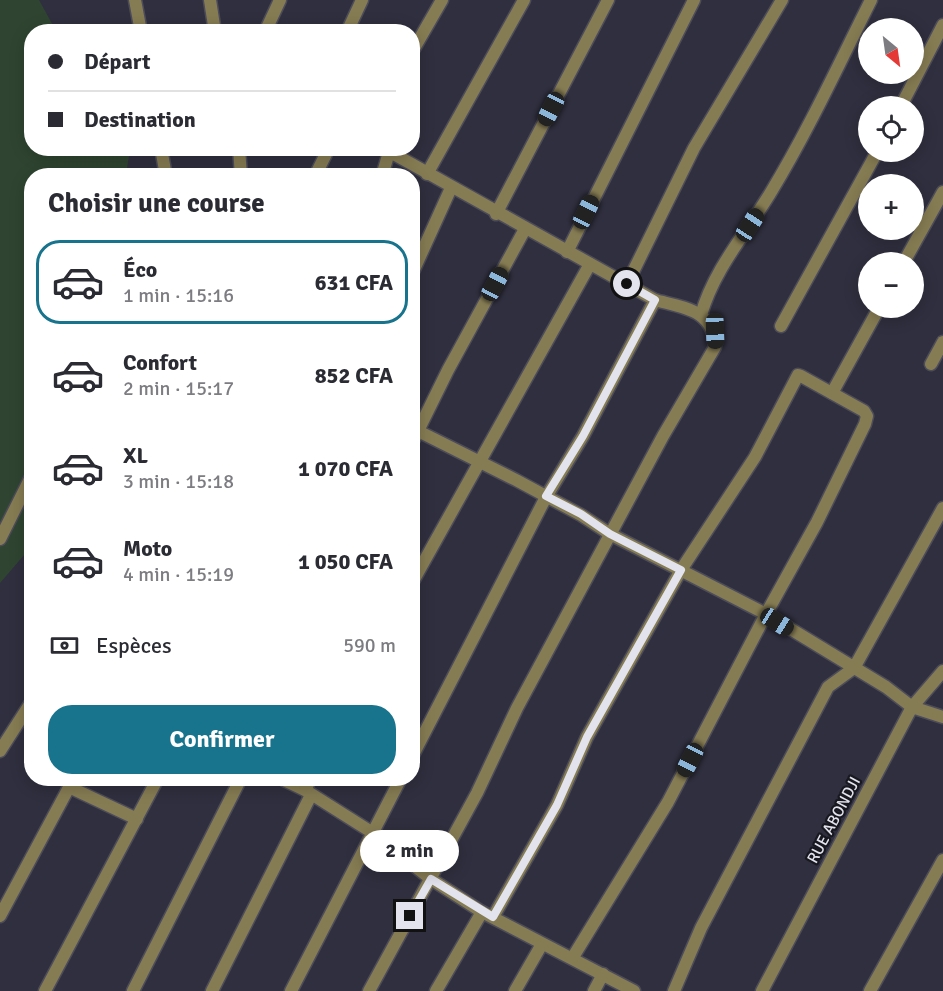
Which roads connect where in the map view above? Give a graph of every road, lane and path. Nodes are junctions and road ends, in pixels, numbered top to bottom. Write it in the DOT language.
graph roads {
  1 [pos="135,0"];
  2 [pos="210,0"];
  3 [pos="280,0"];
  4 [pos="362,0"];
  5 [pos="442,0"];
  6 [pos="524,0"];
  7 [pos="608,0"];
  8 [pos="694,0"];
  9 [pos="782,0"];
  10 [pos="871,0"];
  11 [pos="140,24"];
  12 [pos="214,24"];
  13 [pos="269,24"];
  14 [pos="351,24"];
  15 [pos="943,25"];
  16 [pos="420,38"];
  17 [pos="906,96"];
  18 [pos="395,156"];
  19 [pos="871,162"];
  20 [pos="416,168"];
  21 [pos="420,170"];
  22 [pos="427,174"];
  23 [pos="451,188"];
  24 [pos="943,192"];
  25 [pos="496,214"];
  26 [pos="525,229"];
  27 [pos="567,252"];
  28 [pos="910,252"];
  29 [pos="420,256"];
  30 [pos="590,264"];
  31 [pos="627,284"];
  32 [pos="655,300"];
  33 [pos="701,315"];
  34 [pos="873,318"];
  35 [pos="781,326"];
  36 [pos="943,342"];
  37 [pos="931,364"];
  38 [pos="832,393"];
  39 [pos="420,422"];
  40 [pos="420,431"];
  41 [pos="480,462"];
  42 [pos="24,491"];
  43 [pos="546,496"];
  44 [pos="943,508"];
  45 [pos="610,534"];
  46 [pos="0,539"];
  47 [pos="420,569"];
  48 [pos="681,570"];
  49 [pos="766,614"];
  50 [pos="854,668"];
  51 [pos="943,671"];
  52 [pos="912,707"];
  53 [pos="24,714"];
  54 [pos="943,717"];
  55 [pos="420,741"];
  56 [pos="0,751"];
  57 [pos="69,786"];
  58 [pos="76,786"];
  59 [pos="154,786"];
  60 [pos="237,786"];
  61 [pos="295,786"];
  62 [pos="309,786"];
  63 [pos="397,786"];
  64 [pos="308,793"];
  65 [pos="137,819"];
  66 [pos="373,833"];
  67 [pos="943,860"];
  68 [pos="431,879"];
  69 [pos="488,914"];
  70 [pos="0,916"];
  71 [pos="542,944"];
  72 [pos="573,957"];
  73 [pos="603,974"];
  74 [pos="45,991"];
  75 [pos="134,991"];
  76 [pos="212,991"];
  77 [pos="291,991"];
  78 [pos="369,991"];
  79 [pos="436,991"];
  80 [pos="515,991"];
  81 [pos="594,991"];
  82 [pos="634,991"];
  83 [pos="674,991"];
  84 [pos="762,991"];
  85 [pos="870,991"];
  1 -- 11 [label="street"];
  2 -- 12 [label="street"];
  3 -- 13 [label="street"];
  4 -- 14 [label="street"];
  5 -- 16 [label="street"];
  6 -- 22 [label="street"];
  7 -- 25 [label="street"];
  8 -- 27 [label="street"];
  9 -- 31 [label="street"];
  10 -- 33 [label="street"];
  15 -- 17 [label="street"];
  18 -- 20 [label="street"];
  19 -- 35 [label="street"];
  21 -- 22 [label="street"];
  22 -- 23 [label="street"];
  23 -- 25 [label="street"];
  23 -- 29 [label="street"];
  24 -- 28 [label="street"];
  25 -- 26 [label="street"];
  26 -- 27 [label="street"];
  26 -- 39 [label="street"];
  27 -- 30 [label="street"];
  30 -- 31 [label="street"];
  30 -- 41 [label="street"];
  31 -- 32 [label="street"];
  32 -- 33 [label="street"];
  32 -- 43 [label="street"];
  33 -- 45 [label="street"];
  34 -- 38 [label="street"];
  36 -- 37 [label="street"];
  38 -- 48 [label="street"];
  38 -- 49 [label="street"];
  40 -- 41 [label="street"];
  41 -- 43 [label="street"];
  41 -- 47 [label="street"];
  42 -- 46 [label="street"];
  43 -- 45 [label="street"];
  43 -- 55 [label="street"];
  44 -- 50 [label="street"];
  45 -- 48 [label="street"];
  45 -- 68 [label="street"];
  48 -- 49 [label="street"];
  48 -- 69 [label="street"];
  49 -- 50 [label="street"];
  49 -- 72 [label="street"];
  50 -- 52 [label="street"];
  50 -- 83 [label="street"];
  51 -- 52 [label="street, RUE ABONDJI"];
  52 -- 54 [label="street"];
  52 -- 84 [label="street, RUE ABONDJI"];
  53 -- 56 [label="street"];
  57 -- 70 [label="street"];
  58 -- 65 [label="street"];
  59 -- 65 [label="street"];
  60 -- 75 [label="street"];
  61 -- 64 [label="street"];
  62 -- 64 [label="street"];
  63 -- 66 [label="street"];
  64 -- 66 [label="street"];
  64 -- 76 [label="street"];
  65 -- 74 [label="street"];
  66 -- 68 [label="street"];
  66 -- 77 [label="street"];
  67 -- 85 [label="street"];
  68 -- 69 [label="street"];
  68 -- 78 [label="street"];
  69 -- 71 [label="street"];
  69 -- 79 [label="street"];
  71 -- 72 [label="street"];
  71 -- 80 [label="street"];
  72 -- 73 [label="street"];
  73 -- 81 [label="street"];
  73 -- 82 [label="street"];
}
